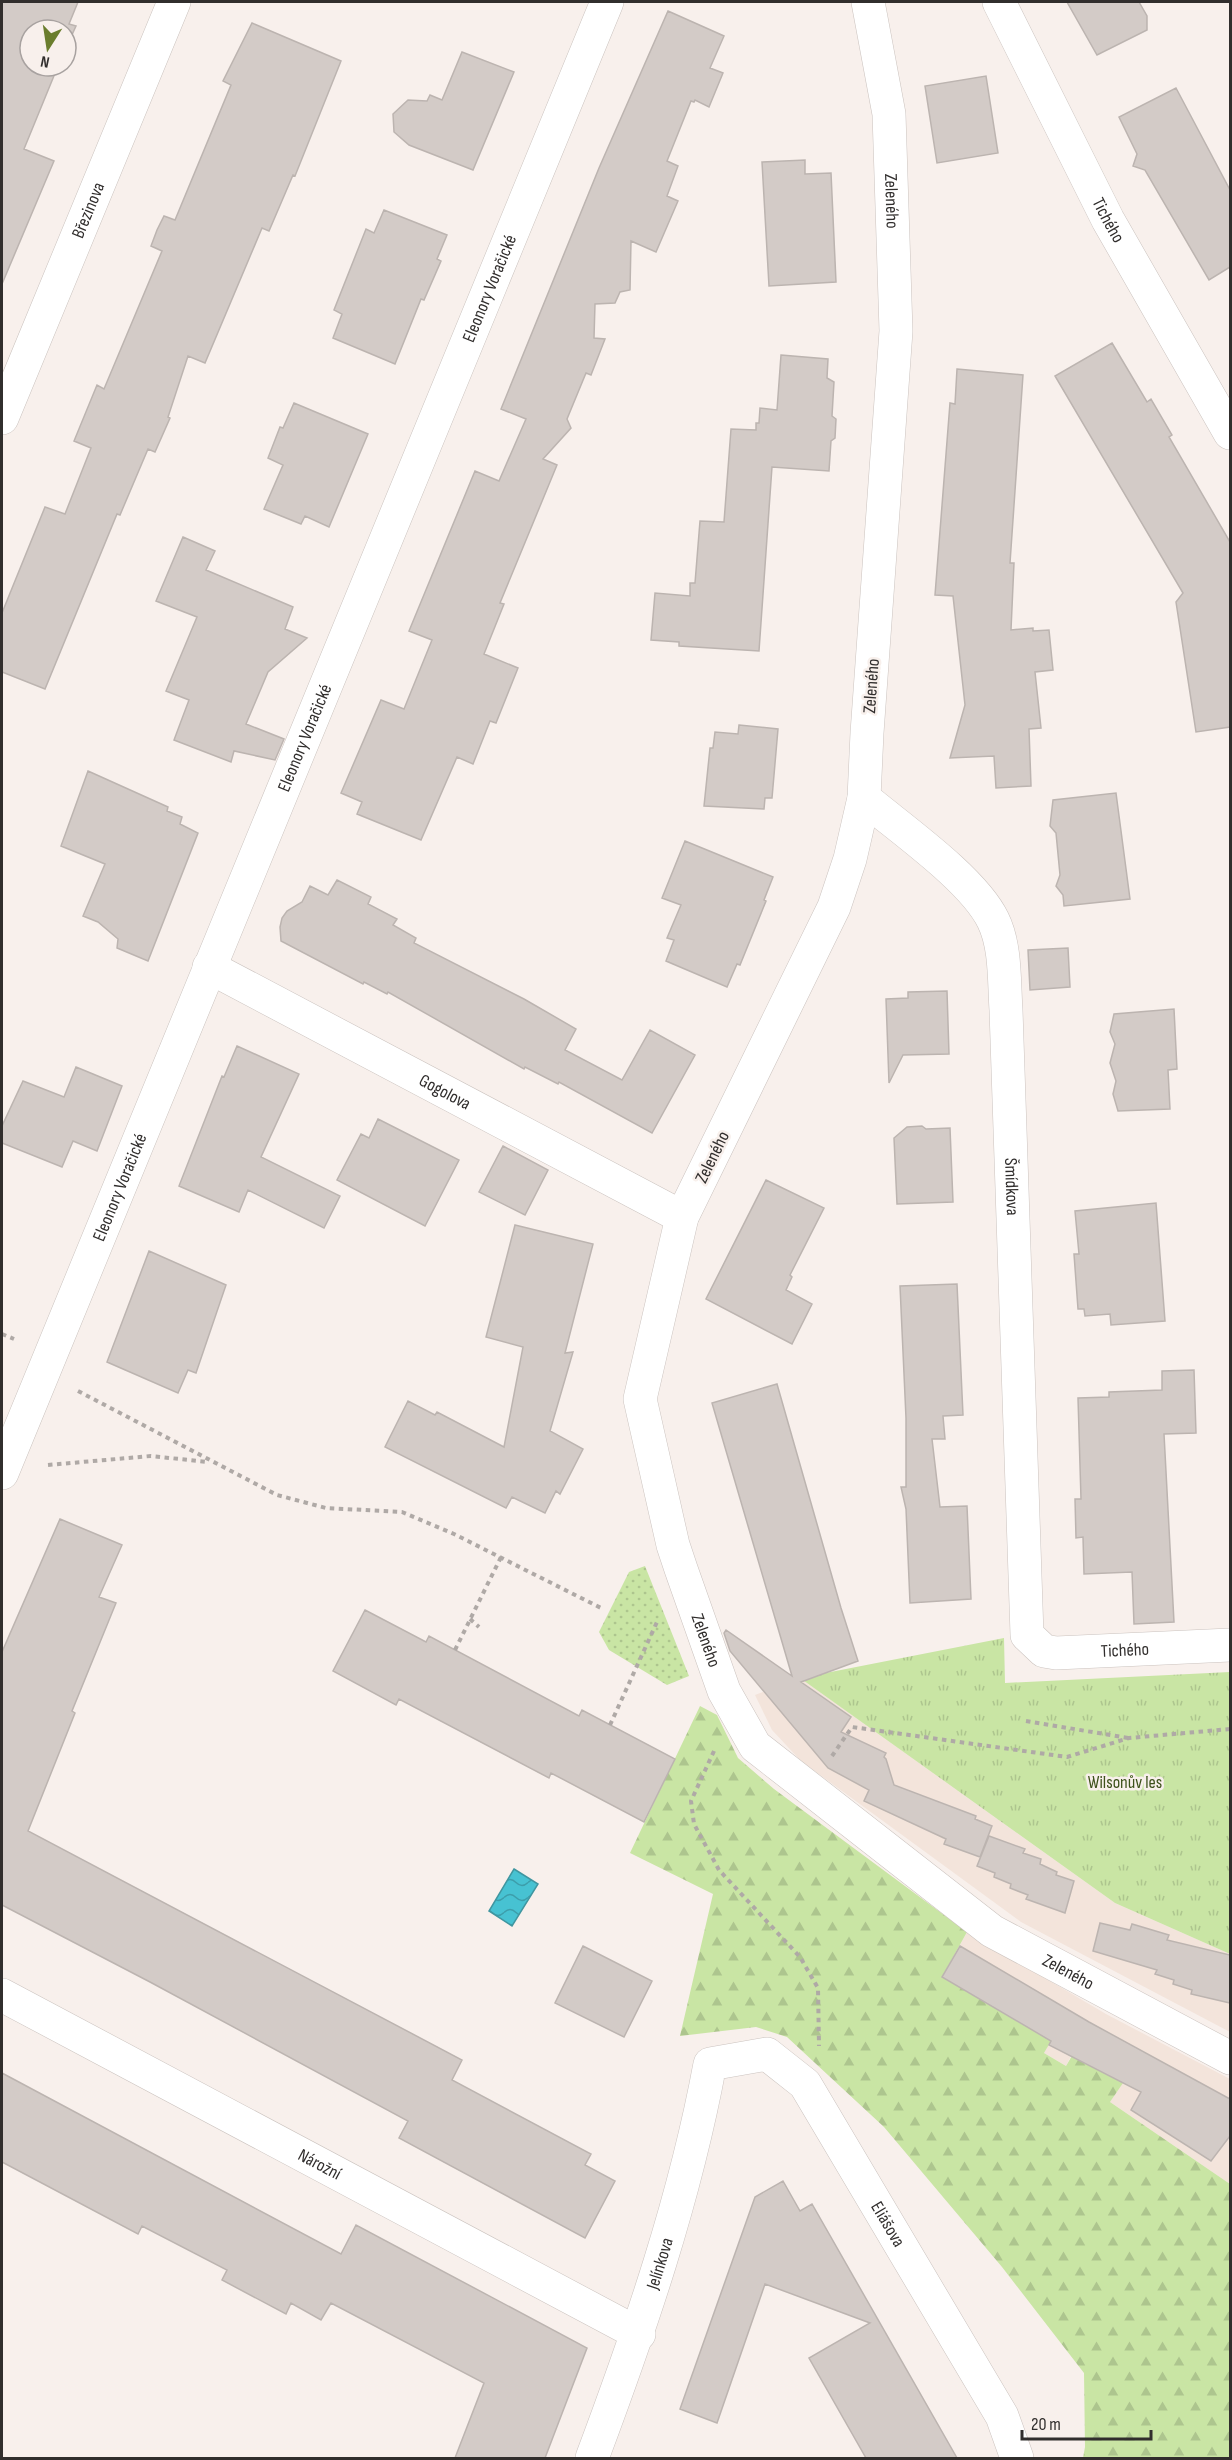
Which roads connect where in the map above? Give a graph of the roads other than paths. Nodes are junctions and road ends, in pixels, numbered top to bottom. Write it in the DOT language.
graph roads {
  1 [pos="174,2"];
  2 [pos="607,2"];
  3 [pos="868,2"];
  4 [pos="999,2"];
  5 [pos="2,418"];
  6 [pos="1230,433"];
  7 [pos="864,798"];
  8 [pos="209,967"];
  9 [pos="682,1217"];
  10 [pos="2,1471"];
  11 [pos="1028,1635"];
  12 [pos="1230,1645"];
  13 [pos="2,1995"];
  14 [pos="1230,2058"];
  15 [pos="710,2064"];
  16 [pos="639,2334"];
  17 [pos="592,2458"];
  18 [pos="1017,2458"];
  1 -- 5 [label="street, Březinova"];
  2 -- 8 [label="street, Eleonory Voračické"];
  3 -- 7 [label="street, Zeleného"];
  4 -- 6 [label="street, Tichého"];
  7 -- 9 [label="street, Zeleného"];
  7 -- 11 [label="street, Šmídkova"];
  8 -- 9 [label="street, Gogolova"];
  8 -- 10 [label="street, Eleonory Voračické"];
  9 -- 14 [label="street, Zeleného"];
  11 -- 12 [label="street, Tichého"];
  13 -- 16 [label="street, Nárožní"];
  15 -- 16 [label="street, Jelínkova"];
  15 -- 18 [label="street, Eliášova"];
  16 -- 17 [label="street, Jelínkova"];
}
